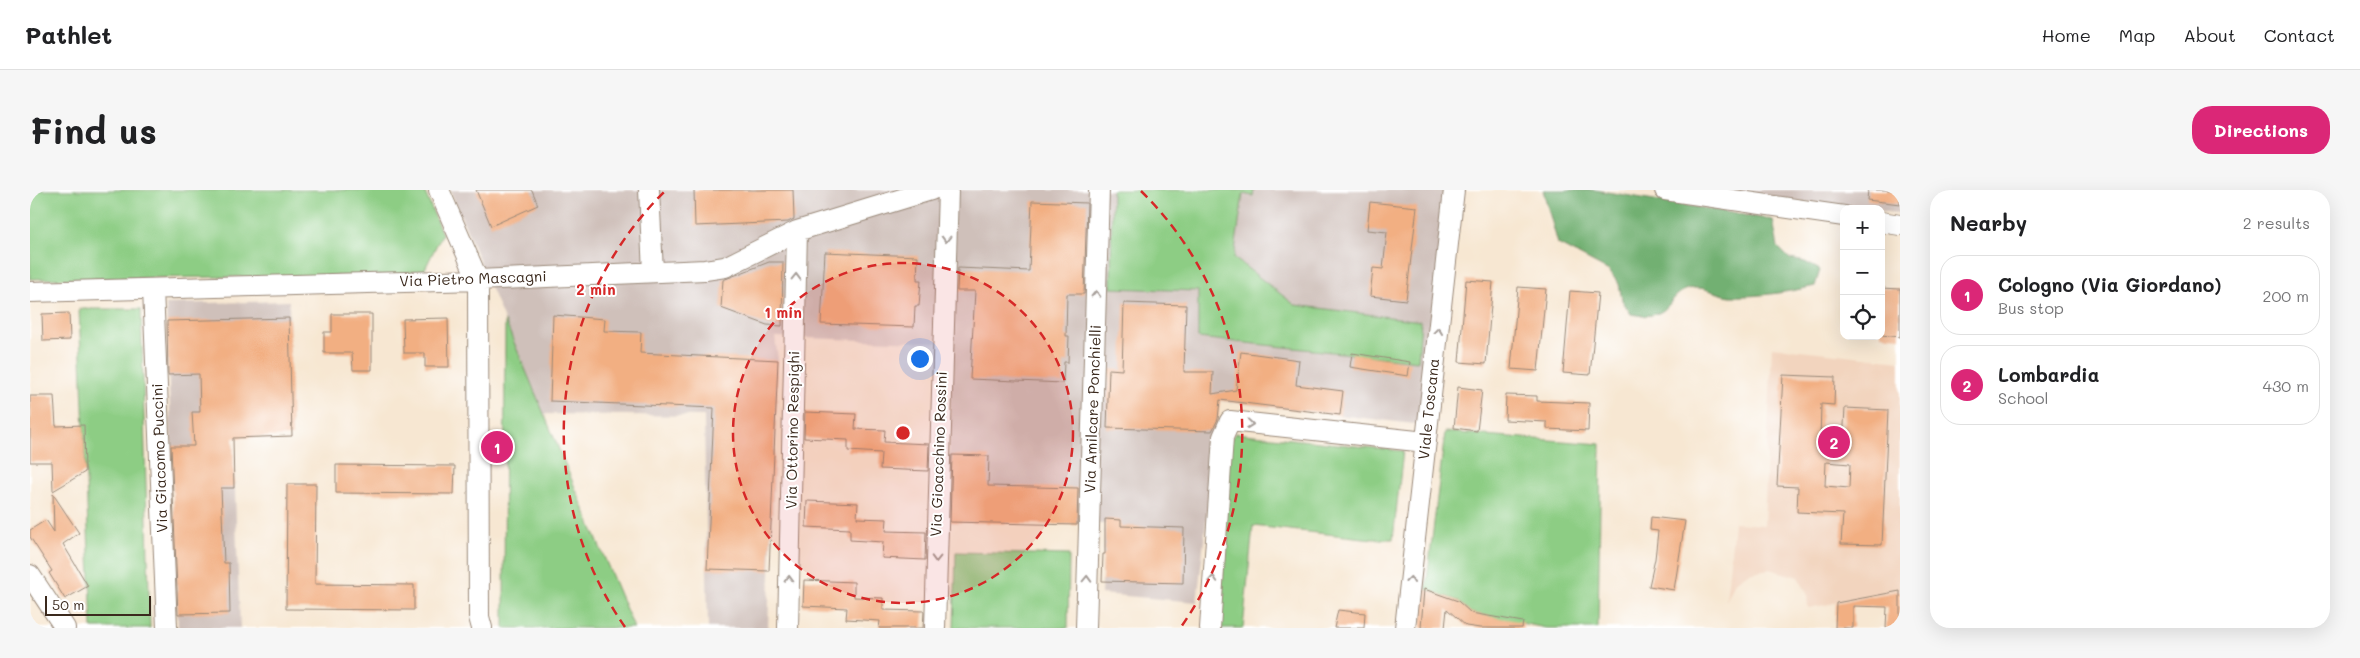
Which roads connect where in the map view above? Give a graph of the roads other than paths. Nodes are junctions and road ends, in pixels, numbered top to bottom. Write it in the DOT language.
graph roads {
  1 [pos="439,190"];
  2 [pos="649,190"];
  3 [pos="931,190"];
  4 [pos="948,190"];
  5 [pos="1100,190"];
  6 [pos="1454,190"];
  7 [pos="1674,191"];
  8 [pos="1840,215"];
  9 [pos="1885,223"];
  10 [pos="1900,225"];
  11 [pos="797,231"];
  12 [pos="653,272"];
  13 [pos="478,280"];
  14 [pos="153,289"];
  15 [pos="30,292"];
  16 [pos="1426,442"];
  17 [pos="30,575"];
  18 [pos="478,624"];
  19 [pos="65,628"];
  20 [pos="167,628"];
  21 [pos="788,628"];
  22 [pos="935,628"];
  23 [pos="1086,628"];
  24 [pos="1210,628"];
  25 [pos="1405,628"];
  1 -- 13 [label="street"];
  2 -- 12 [label="street"];
  3 -- 11 [label="street, Via Pietro Mascagni"];
  4 -- 22 [label="street, Via Gioacchino Rossini, one-way"];
  23 -- 5 [label="street, Via Amilcare Ponchielli, one-way"];
  16 -- 6 [label="street, Viale Toscana, one-way"];
  7 -- 8 [label="street"];
  9 -- 10 [label="street"];
  11 -- 12 [label="street, Via Pietro Mascagni"];
  21 -- 11 [label="street, Via Ottorino Respighi, one-way"];
  12 -- 13 [label="street, Via Pietro Mascagni"];
  13 -- 14 [label="street, Via Pietro Mascagni"];
  13 -- 18 [label="street"];
  14 -- 15 [label="street, Via Pietro Mascagni"];
  14 -- 20 [label="street, Via Giacomo Puccini"];
  24 -- 16 [label="street, one-way"];
  25 -- 16 [label="street, Viale Toscana, one-way"];
  17 -- 19 [label="street"];
}
